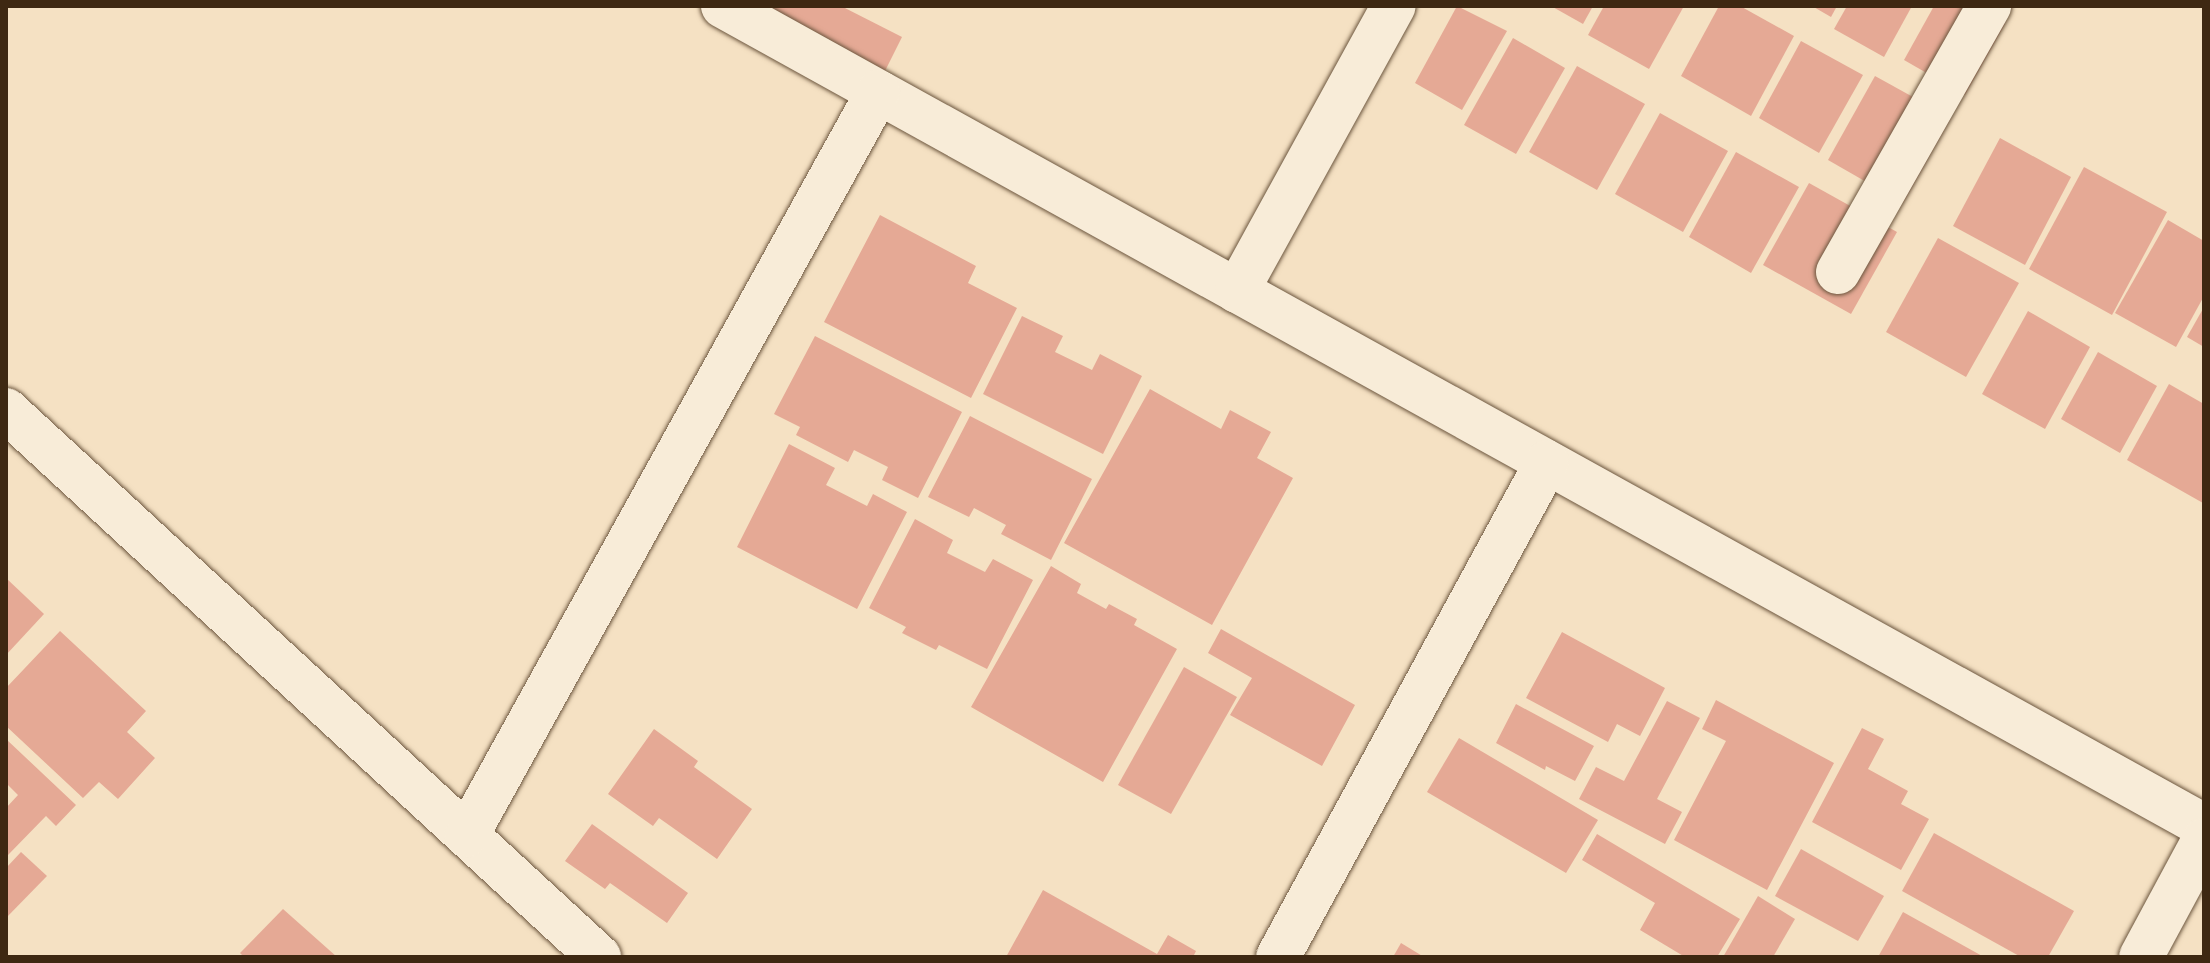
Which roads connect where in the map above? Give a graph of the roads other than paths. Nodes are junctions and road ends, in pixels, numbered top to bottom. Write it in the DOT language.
graph roads {
  1 [pos="723,6"];
  2 [pos="1394,6"];
  3 [pos="1989,6"];
  4 [pos="878,92"];
  5 [pos="1838,272"];
  6 [pos="1237,291"];
  7 [pos="6,410"];
  8 [pos="1547,462"];
  9 [pos="2204,826"];
  10 [pos="467,835"];
  11 [pos="2204,840"];
  12 [pos="599,957"];
  13 [pos="1278,957"];
  14 [pos="2141,957"];
  1 -- 4 [label="street"];
  2 -- 6 [label="street"];
  3 -- 5 [label="street"];
  4 -- 6 [label="street"];
  4 -- 10 [label="street"];
  6 -- 8 [label="street"];
  7 -- 10 [label="street"];
  8 -- 9 [label="street"];
  8 -- 13 [label="street"];
  10 -- 12 [label="street"];
  11 -- 14 [label="street"];
}
